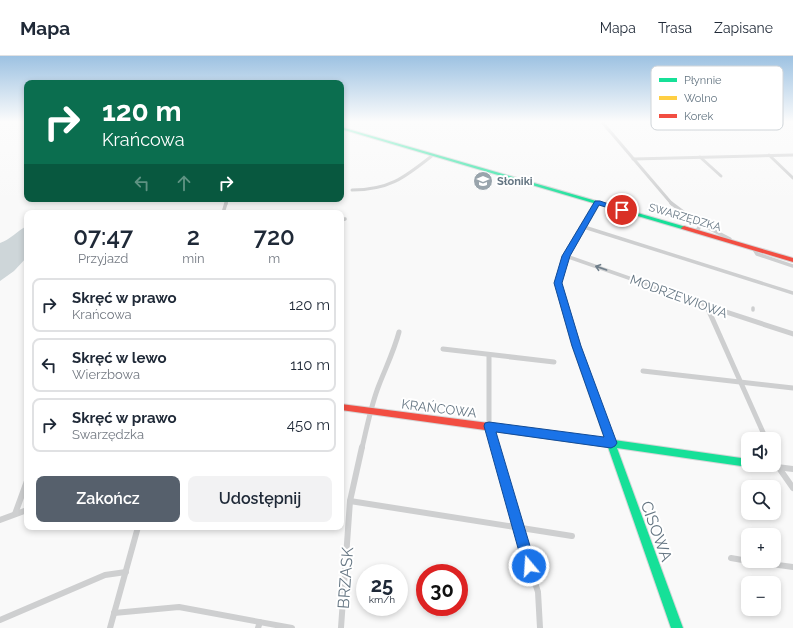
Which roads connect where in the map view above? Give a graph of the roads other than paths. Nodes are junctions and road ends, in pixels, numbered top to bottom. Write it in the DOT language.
graph roads {
  1 [pos="412,149"];
  2 [pos="624,149"];
  3 [pos="433,155"];
  4 [pos="769,155"];
  5 [pos="793,155"];
  6 [pos="700,157"];
  7 [pos="633,159"];
  8 [pos="721,176"];
  9 [pos="793,178"];
  10 [pos="352,190"];
  11 [pos="597,203"];
  12 [pos="698,222"];
  13 [pos="584,227"];
  14 [pos="696,232"];
  15 [pos="729,241"];
  16 [pos="566,256"];
  17 [pos="781,259"];
  18 [pos="793,260"];
  19 [pos="793,266"];
  20 [pos="793,293"];
  21 [pos="707,306"];
  22 [pos="399,332"];
  23 [pos="793,334"];
  24 [pos="443,349"];
  25 [pos="489,355"];
  26 [pos="554,362"];
  27 [pos="643,371"];
  28 [pos="741,382"];
  29 [pos="793,388"];
  30 [pos="344,407"];
  31 [pos="370,411"];
  32 [pos="489,426"];
  33 [pos="763,432"];
  34 [pos="611,443"];
  35 [pos="741,462"];
  36 [pos="781,468"];
  37 [pos="793,469"];
  38 [pos="781,471"];
  39 [pos="793,488"];
  40 [pos="24,490"];
  41 [pos="350,501"];
  42 [pos="24,511"];
  43 [pos="16,514"];
  44 [pos="0,520"];
  45 [pos="517,527"];
  46 [pos="137,530"];
  47 [pos="572,536"];
  48 [pos="731,558"];
  49 [pos="741,560"];
  50 [pos="781,565"];
  51 [pos="793,567"];
  52 [pos="126,572"];
  53 [pos="114,613"];
  54 [pos="0,620"];
  55 [pos="259,625"];
  56 [pos="110,628"];
  57 [pos="292,628"];
  58 [pos="341,628"];
  59 [pos="540,628"];
  60 [pos="677,628"];
  1 -- 3 [label="street, SWARZĘDZKA"];
  2 -- 7 [label="street"];
  3 -- 10 [label="street"];
  3 -- 11 [label="street, SWARZĘDZKA"];
  4 -- 5 [label="street"];
  4 -- 6 [label="street"];
  4 -- 9 [label="street"];
  6 -- 7 [label="street"];
  6 -- 8 [label="street"];
  7 -- 12 [label="street"];
  11 -- 13 [label="street, CISOWA"];
  11 -- 14 [label="street, SWARZĘDZKA"];
  12 -- 14 [label="street"];
  12 -- 15 [label="street"];
  13 -- 16 [label="street, CISOWA"];
  13 -- 20 [label="street"];
  14 -- 15 [label="street, SWARZĘDZKA"];
  15 -- 17 [label="street, SWARZĘDZKA"];
  21 -- 16 [label="street, MODRZEWIOWA, one-way"];
  16 -- 34 [label="street, CISOWA"];
  17 -- 18 [label="street, SWARZĘDZKA"];
  17 -- 19 [label="street"];
  21 -- 23 [label="street, MODRZEWIOWA"];
  21 -- 28 [label="street"];
  22 -- 31 [label="street, BRZASK"];
  24 -- 25 [label="street"];
  25 -- 26 [label="street"];
  25 -- 32 [label="street"];
  27 -- 28 [label="street"];
  28 -- 29 [label="street"];
  28 -- 33 [label="street"];
  30 -- 31 [label="street, KRAŃCOWA"];
  31 -- 32 [label="street, KRAŃCOWA"];
  31 -- 41 [label="street, BRZASK"];
  32 -- 34 [label="street, KRAŃCOWA"];
  32 -- 45 [label="street"];
  34 -- 35 [label="street, KRAŃCOWA"];
  34 -- 60 [label="street, CISOWA"];
  36 -- 37 [label="street"];
  38 -- 39 [label="street"];
  40 -- 43 [label="street"];
  41 -- 45 [label="street"];
  41 -- 58 [label="street, BRZASK"];
  42 -- 43 [label="street"];
  43 -- 44 [label="street"];
  45 -- 47 [label="street"];
  45 -- 59 [label="street"];
  46 -- 52 [label="street"];
  48 -- 49 [label="street"];
  50 -- 51 [label="street"];
  52 -- 53 [label="street"];
  52 -- 54 [label="street"];
  53 -- 55 [label="street"];
  53 -- 56 [label="street"];
  55 -- 57 [label="street"];
}
